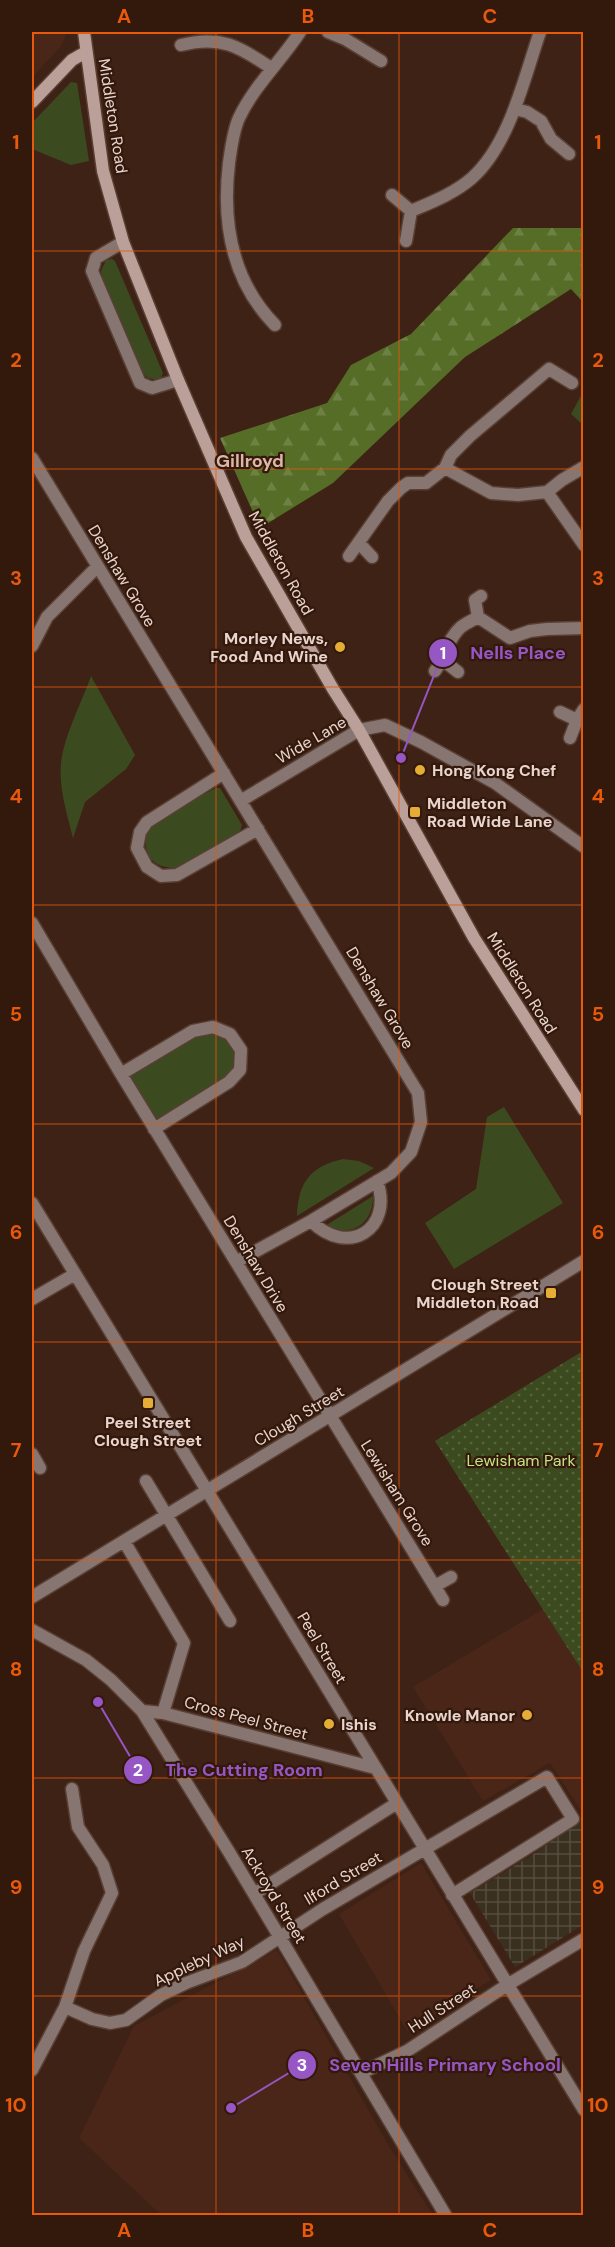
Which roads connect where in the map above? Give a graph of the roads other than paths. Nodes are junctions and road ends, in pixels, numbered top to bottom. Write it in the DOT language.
graph roads {
  1 [pos="84,32"];
  2 [pos="300,32"];
  3 [pos="328,32"];
  4 [pos="540,32"];
  5 [pos="181,45"];
  6 [pos="86,52"];
  7 [pos="381,61"];
  8 [pos="271,68"];
  9 [pos="32,102"];
  10 [pos="515,109"];
  11 [pos="569,154"];
  12 [pos="392,195"];
  13 [pos="411,211"];
  14 [pos="123,242"];
  15 [pos="406,242"];
  16 [pos="275,325"];
  17 [pos="178,380"];
  18 [pos="572,383"];
  19 [pos="32,458"];
  20 [pos="584,467"];
  21 [pos="445,468"];
  22 [pos="547,492"];
  23 [pos="360,544"];
  24 [pos="584,545"];
  25 [pos="349,556"];
  26 [pos="372,557"];
  27 [pos="97,567"];
  28 [pos="481,596"];
  29 [pos="478,616"];
  30 [pos="584,628"];
  31 [pos="32,646"];
  32 [pos="443,660"];
  33 [pos="435,670"];
  34 [pos="458,672"];
  35 [pos="560,712"];
  36 [pos="580,715"];
  37 [pos="359,730"];
  38 [pos="570,738"];
  39 [pos="224,773"];
  40 [pos="242,800"];
  41 [pos="258,829"];
  42 [pos="584,847"];
  43 [pos="32,923"];
  44 [pos="121,1074"];
  45 [pos="584,1110"];
  46 [pos="154,1129"];
  47 [pos="376,1181"];
  48 [pos="32,1203"];
  49 [pos="311,1221"];
  50 [pos="584,1261"];
  51 [pos="236,1262"];
  52 [pos="75,1274"];
  53 [pos="32,1299"];
  54 [pos="330,1416"];
  55 [pos="32,1454"];
  56 [pos="40,1468"];
  57 [pos="146,1481"];
  58 [pos="207,1491"];
  59 [pos="167,1515"];
  60 [pos="124,1541"];
  61 [pos="451,1577"];
  62 [pos="435,1586"];
  63 [pos="32,1597"];
  64 [pos="443,1600"];
  65 [pos="230,1621"];
  66 [pos="32,1630"];
  67 [pos="142,1711"];
  68 [pos="163,1713"];
  69 [pos="375,1768"];
  70 [pos="72,1789"];
  71 [pos="397,1803"];
  72 [pos="425,1849"];
  73 [pos="254,1894"];
  74 [pos="452,1894"];
  75 [pos="280,1938"];
  76 [pos="584,1939"];
  77 [pos="507,1985"];
  78 [pos="65,2007"];
  79 [pos="32,2070"];
  80 [pos="361,2073"];
  81 [pos="584,2110"];
  82 [pos="446,2216"];
  1 -- 6 [label="main road"];
  2 -- 8 [label="street"];
  3 -- 7 [label="street"];
  4 -- 10 [label="street"];
  5 -- 8 [label="street"];
  6 -- 9 [label="main road"];
  6 -- 14 [label="main road, Middleton Road"];
  8 -- 16 [label="street"];
  10 -- 11 [label="street"];
  10 -- 13 [label="street"];
  12 -- 13 [label="street"];
  13 -- 15 [label="street"];
  14 -- 17 [label="main road, Middleton Road"];
  14 -- 17 [label="street"];
  17 -- 37 [label="main road, Middleton Road"];
  18 -- 21 [label="street"];
  19 -- 27 [label="street, Denshaw Grove"];
  20 -- 22 [label="street"];
  21 -- 22 [label="street"];
  21 -- 23 [label="street"];
  22 -- 24 [label="street"];
  23 -- 25 [label="street"];
  23 -- 26 [label="street"];
  27 -- 31 [label="street"];
  27 -- 39 [label="street, Denshaw Grove"];
  28 -- 29 [label="street"];
  29 -- 30 [label="street"];
  29 -- 32 [label="street"];
  32 -- 33 [label="street"];
  32 -- 34 [label="street"];
  35 -- 36 [label="street"];
  36 -- 38 [label="street"];
  37 -- 40 [label="street, Wide Lane"];
  37 -- 42 [label="street, Wide Lane"];
  37 -- 45 [label="main road, Middleton Road"];
  39 -- 40 [label="street, Denshaw Grove"];
  39 -- 41 [label="street"];
  40 -- 41 [label="street, Denshaw Grove"];
  41 -- 47 [label="street, Denshaw Grove"];
  43 -- 44 [label="street, Denshaw Drive"];
  44 -- 46 [label="street, Denshaw Drive"];
  44 -- 46 [label="street"];
  46 -- 51 [label="street, Denshaw Drive"];
  47 -- 49 [label="street, Denshaw Grove"];
  47 -- 49 [label="street"];
  48 -- 52 [label="street, Peel Street"];
  49 -- 51 [label="street, Denshaw Grove"];
  50 -- 54 [label="street, Clough Street"];
  51 -- 54 [label="street, Denshaw Drive"];
  52 -- 53 [label="street"];
  52 -- 58 [label="street, Peel Street"];
  54 -- 58 [label="street, Clough Street"];
  54 -- 62 [label="street, Lewisham Grove"];
  55 -- 56 [label="street"];
  57 -- 59 [label="street"];
  58 -- 59 [label="street, Clough Street"];
  58 -- 69 [label="street, Peel Street"];
  59 -- 60 [label="street, Clough Street"];
  59 -- 65 [label="street"];
  60 -- 63 [label="street, Clough Street"];
  60 -- 68 [label="street"];
  61 -- 62 [label="street"];
  62 -- 64 [label="street, Lewisham Grove"];
  66 -- 67 [label="street, Ackroyd Street"];
  67 -- 68 [label="street, Cross Peel Street"];
  67 -- 73 [label="street, Ackroyd Street"];
  68 -- 69 [label="street, Cross Peel Street"];
  69 -- 71 [label="street, Peel Street"];
  70 -- 78 [label="street"];
  71 -- 72 [label="street, Peel Street"];
  71 -- 73 [label="street"];
  72 -- 74 [label="street, Peel Street"];
  72 -- 74 [label="street, Ilford Street"];
  72 -- 75 [label="street, Ilford Street"];
  73 -- 75 [label="street, Ackroyd Street"];
  74 -- 77 [label="street, Peel Street"];
  75 -- 78 [label="street, Appleby Way"];
  75 -- 80 [label="street, Ackroyd Street"];
  76 -- 77 [label="street, Hull Street"];
  77 -- 80 [label="street, Hull Street"];
  77 -- 81 [label="street, Peel Street"];
  78 -- 79 [label="street"];
  80 -- 82 [label="street, Ackroyd Street"];
}
